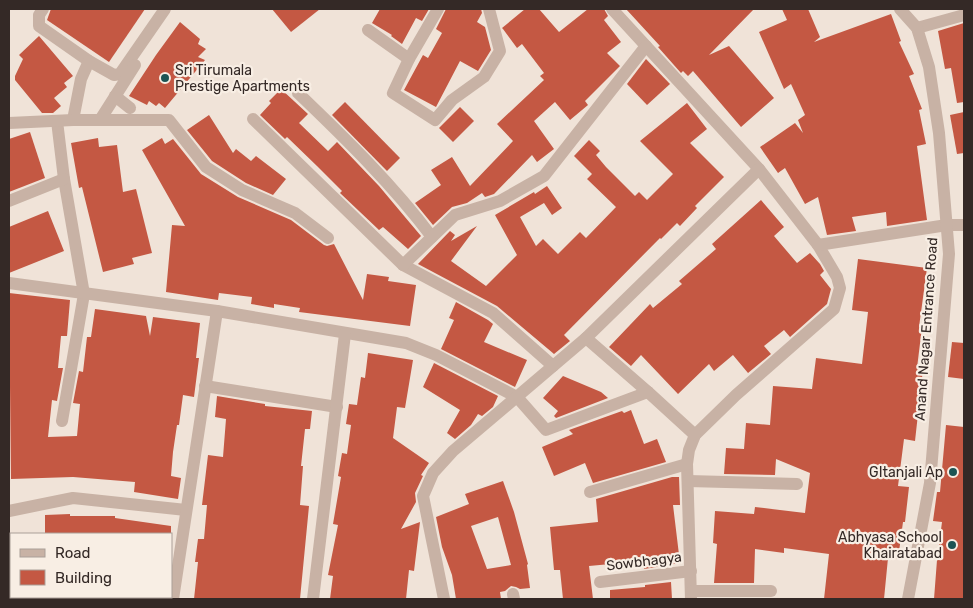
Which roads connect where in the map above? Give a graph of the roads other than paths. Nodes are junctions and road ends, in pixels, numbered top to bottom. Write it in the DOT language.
graph roads {
  1 [pos="43,9"];
  2 [pos="438,9"];
  3 [pos="488,9"];
  4 [pos="612,9"];
  5 [pos="900,9"];
  6 [pos="165,14"];
  7 [pos="964,15"];
  8 [pos="917,28"];
  9 [pos="368,30"];
  10 [pos="646,46"];
  11 [pos="409,59"];
  12 [pos="89,61"];
  13 [pos="298,93"];
  14 [pos="115,96"];
  15 [pos="130,108"];
  16 [pos="253,119"];
  17 [pos="73,120"];
  18 [pos="100,120"];
  19 [pos="57,121"];
  20 [pos="9,123"];
  21 [pos="759,169"];
  22 [pos="64,180"];
  23 [pos="9,201"];
  24 [pos="947,225"];
  25 [pos="964,225"];
  26 [pos="432,237"];
  27 [pos="328,238"];
  28 [pos="818,245"];
  29 [pos="404,266"];
  30 [pos="9,283"];
  31 [pos="84,294"];
  32 [pos="217,311"];
  33 [pos="345,334"];
  34 [pos="586,338"];
  35 [pos="553,366"];
  36 [pos="205,386"];
  37 [pos="648,392"];
  38 [pos="517,397"];
  39 [pos="337,406"];
  40 [pos="62,421"];
  41 [pos="695,435"];
  42 [pos="687,464"];
  43 [pos="688,480"];
  44 [pos="797,484"];
  45 [pos="590,492"];
  46 [pos="186,510"];
  47 [pos="9,511"];
  48 [pos="691,571"];
  49 [pos="600,582"];
  50 [pos="771,591"];
  51 [pos="692,595"];
  52 [pos="173,599"];
  53 [pos="313,599"];
  54 [pos="444,599"];
  55 [pos="908,599"];
  1 -- 12 [label="street"];
  2 -- 11 [label="street"];
  3 -- 11 [label="street"];
  4 -- 10 [label="street"];
  5 -- 8 [label="street, Anand Nagar Entrance Road"];
  6 -- 12 [label="street"];
  6 -- 14 [label="street"];
  7 -- 8 [label="street"];
  8 -- 24 [label="street, Anand Nagar Entrance Road"];
  9 -- 11 [label="street"];
  10 -- 21 [label="street"];
  10 -- 26 [label="street"];
  12 -- 17 [label="street"];
  13 -- 26 [label="street"];
  14 -- 15 [label="street"];
  14 -- 18 [label="street"];
  16 -- 29 [label="street"];
  17 -- 18 [label="street"];
  17 -- 19 [label="street"];
  18 -- 27 [label="street"];
  19 -- 20 [label="street"];
  19 -- 22 [label="street"];
  21 -- 28 [label="street"];
  21 -- 34 [label="street"];
  22 -- 23 [label="street"];
  22 -- 31 [label="street"];
  24 -- 25 [label="street"];
  24 -- 28 [label="street"];
  24 -- 55 [label="street, Anand Nagar Entrance Road"];
  26 -- 29 [label="street"];
  28 -- 41 [label="street"];
  29 -- 35 [label="street"];
  30 -- 31 [label="street"];
  31 -- 32 [label="street"];
  31 -- 40 [label="street"];
  32 -- 33 [label="street"];
  32 -- 36 [label="street"];
  33 -- 38 [label="street"];
  33 -- 39 [label="street"];
  34 -- 35 [label="street"];
  34 -- 37 [label="street"];
  35 -- 38 [label="street"];
  36 -- 39 [label="street"];
  36 -- 46 [label="street"];
  37 -- 38 [label="street"];
  37 -- 41 [label="street"];
  38 -- 54 [label="street"];
  39 -- 53 [label="street"];
  41 -- 42 [label="street"];
  42 -- 43 [label="street"];
  42 -- 45 [label="street"];
  43 -- 44 [label="street"];
  43 -- 48 [label="street"];
  46 -- 47 [label="street"];
  46 -- 52 [label="street"];
  48 -- 49 [label="street, Sowbhagya"];
  48 -- 51 [label="street"];
  50 -- 51 [label="street"];
}
